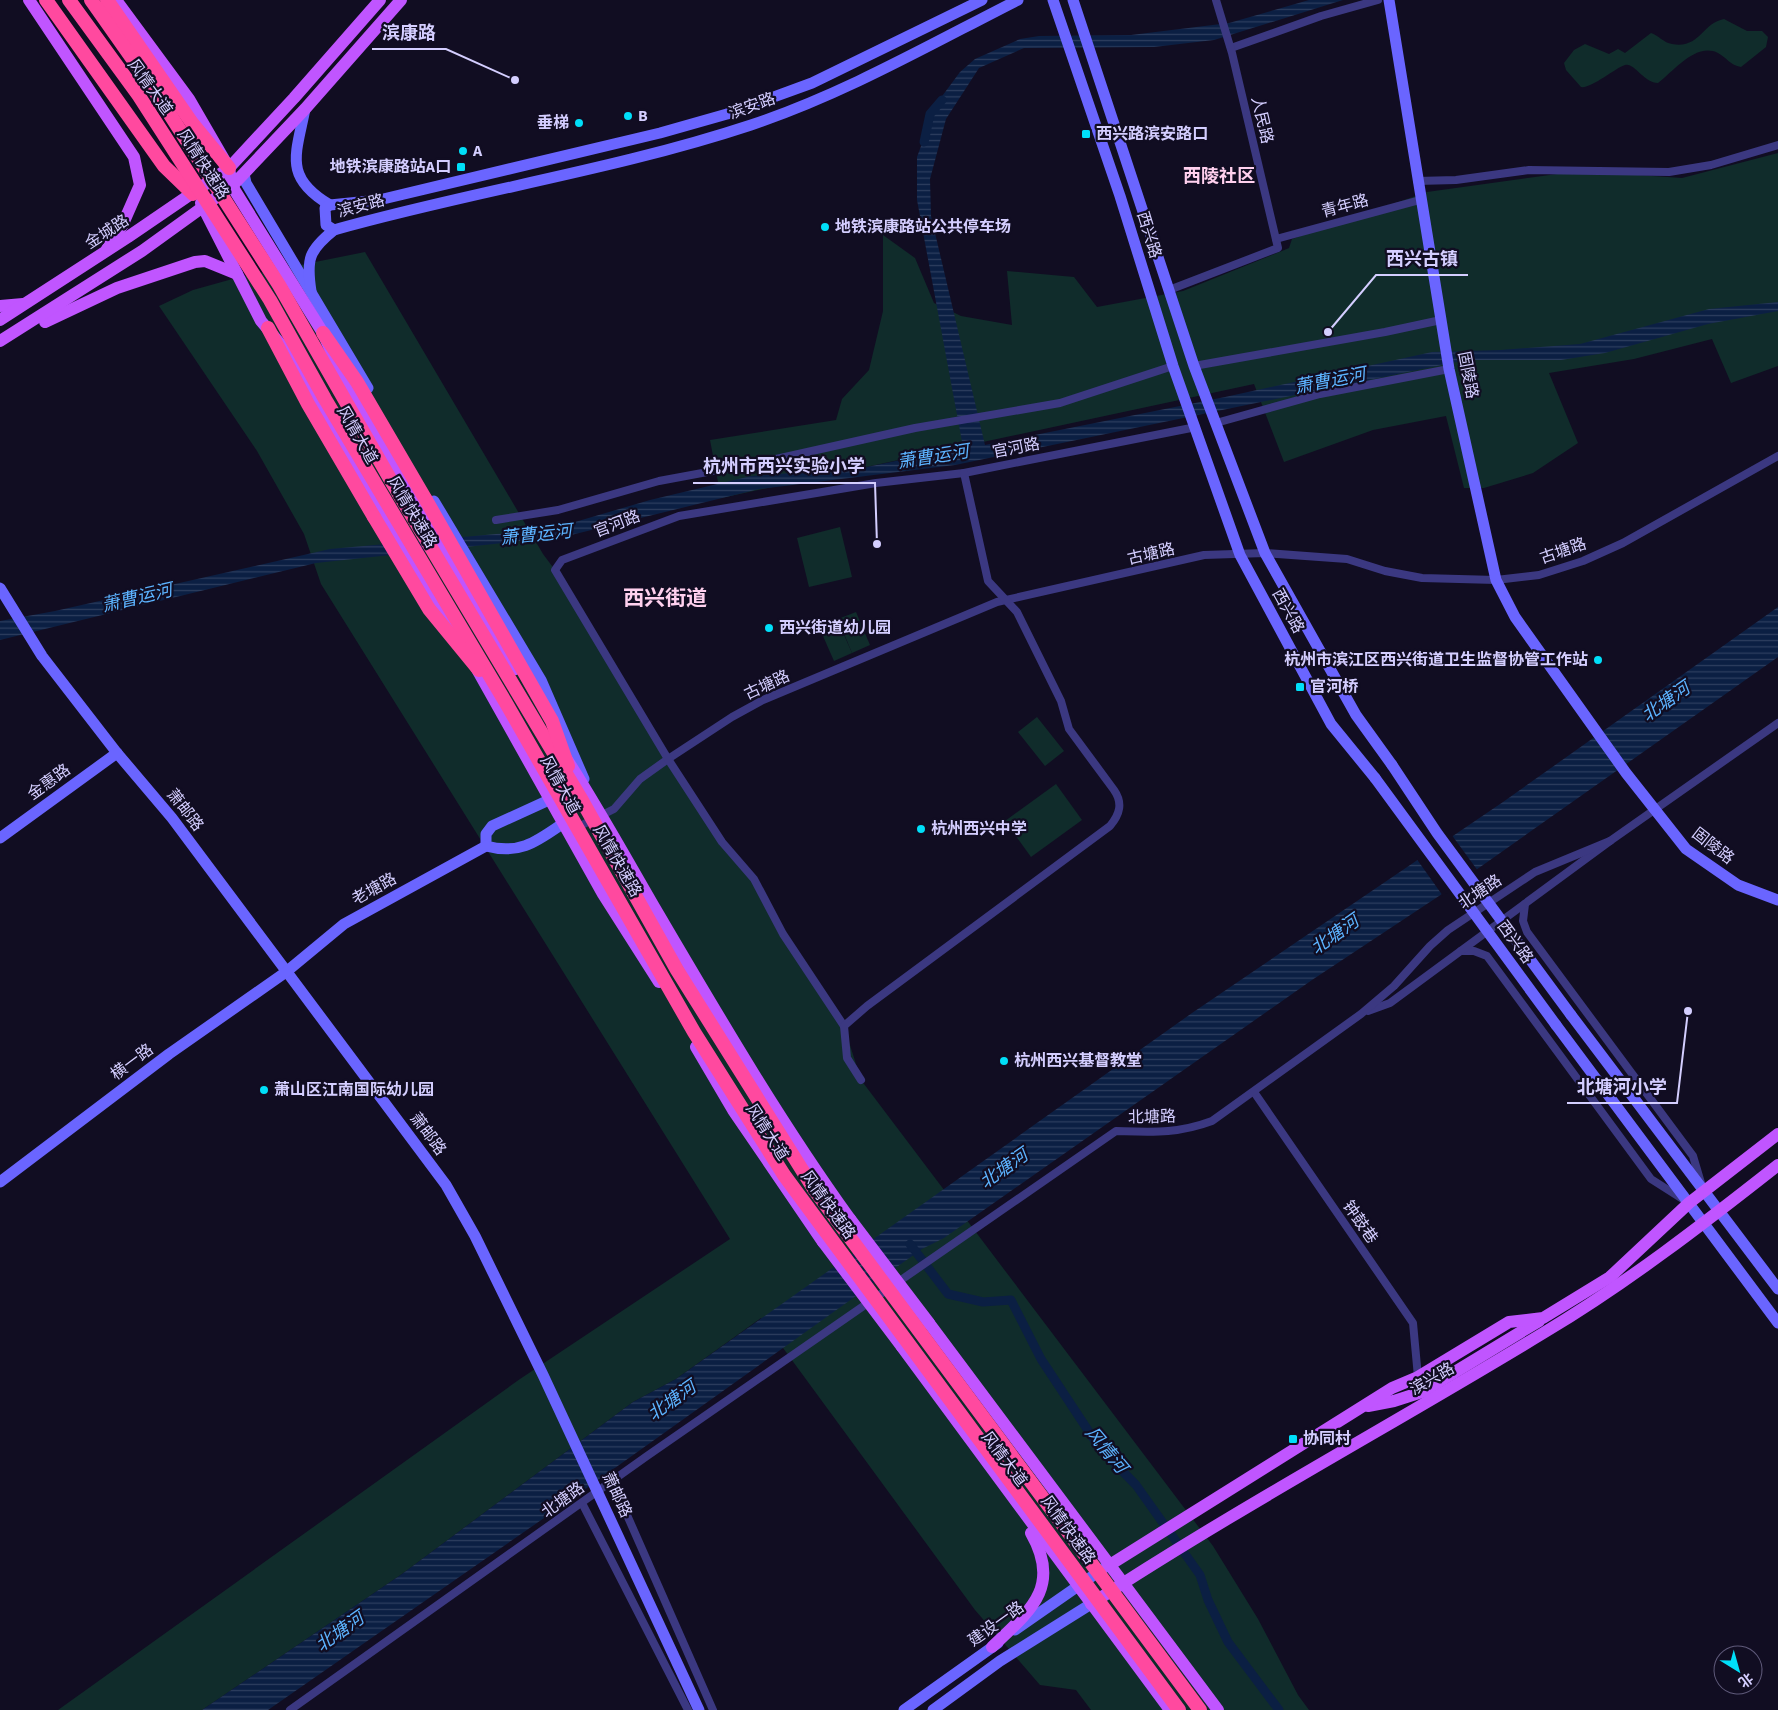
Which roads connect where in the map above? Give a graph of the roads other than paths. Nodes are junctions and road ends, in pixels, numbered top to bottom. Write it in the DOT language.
graph roads {
  1 [pos="29,0"];
  2 [pos="46,0"];
  3 [pos="64,0"];
  4 [pos="69,0"];
  5 [pos="89,0"];
  6 [pos="107,0"];
  7 [pos="116,0"];
  8 [pos="380,0"];
  9 [pos="401,0"];
  10 [pos="982,0"];
  11 [pos="1018,0"];
  12 [pos="1053,0"];
  13 [pos="1073,0"];
  14 [pos="1216,0"];
  15 [pos="1378,0"];
  16 [pos="1389,0"];
  17 [pos="1231,48"];
  18 [pos="305,109"];
  19 [pos="1778,145"];
  20 [pos="229,168"];
  21 [pos="244,174"];
  22 [pos="217,176"];
  23 [pos="1417,181"];
  24 [pos="232,186"];
  25 [pos="194,194"];
  26 [pos="1420,200"];
  27 [pos="330,205"];
  28 [pos="204,208"];
  29 [pos="334,230"];
  30 [pos="1276,239"];
  31 [pos="102,255"];
  32 [pos="237,274"];
  33 [pos="1169,290"];
  34 [pos="311,291"];
  35 [pos="25,304"];
  36 [pos="0,306"];
  37 [pos="0,320"];
  38 [pos="1441,320"];
  39 [pos="268,328"];
  40 [pos="323,333"];
  41 [pos="0,343"];
  42 [pos="1173,366"];
  43 [pos="1194,366"];
  44 [pos="1449,367"];
  45 [pos="1215,421"];
  46 [pos="1196,425"];
  47 [pos="1778,456"];
  48 [pos="964,473"];
  49 [pos="380,517"];
  50 [pos="496,520"];
  51 [pos="1265,553"];
  52 [pos="1240,554"];
  53 [pos="1496,580"];
  54 [pos="0,588"];
  55 [pos="1006,601"];
  56 [pos="506,703"];
  57 [pos="1778,723"];
  58 [pos="117,753"];
  59 [pos="668,759"];
  60 [pos="586,797"];
  61 [pos="549,800"];
  62 [pos="1655,811"];
  63 [pos="602,817"];
  64 [pos="562,824"];
  65 [pos="0,838"];
  66 [pos="1610,841"];
  67 [pos="486,846"];
  68 [pos="1778,900"];
  69 [pos="1525,904"];
  70 [pos="1461,951"];
  71 [pos="286,972"];
  72 [pos="1361,1014"];
  73 [pos="844,1026"];
  74 [pos="861,1080"];
  75 [pos="1254,1092"];
  76 [pos="1778,1134"];
  77 [pos="1778,1165"];
  78 [pos="0,1182"];
  79 [pos="1703,1193"];
  80 [pos="1689,1203"];
  81 [pos="1719,1211"];
  82 [pos="1703,1223"];
  83 [pos="1778,1289"];
  84 [pos="1543,1318"];
  85 [pos="1778,1323"];
  86 [pos="1418,1376"];
  87 [pos="1360,1408"];
  88 [pos="612,1482"];
  89 [pos="1006,1489"];
  90 [pos="597,1492"];
  91 [pos="582,1503"];
  92 [pos="1108,1566"];
  93 [pos="1122,1584"];
  94 [pos="1078,1585"];
  95 [pos="1091,1604"];
  96 [pos="992,1647"];
  97 [pos="697,1708"];
  98 [pos="290,1710"];
  99 [pos="713,1710"];
  100 [pos="904,1710"];
  101 [pos="934,1710"];
  102 [pos="1170,1710"];
  103 [pos="1179,1710"];
  104 [pos="1200,1710"];
  105 [pos="1218,1710"];
  1 -- 31 [label="main road"];
  2 -- 25 [label="highway"];
  3 -- 25 [label="main road, 风情大道"];
  4 -- 56 [label="highway, 风情快速路, bridge"];
  5 -- 22 [label="main road"];
  5 -- 60 [label="highway, 风情快速路, bridge"];
  6 -- 20 [label="highway"];
  7 -- 20 [label="main road, 风情大道"];
  8 -- 20 [label="main road, 金城路"];
  9 -- 18 [label="main road"];
  10 -- 27 [label="main road, 滨安路"];
  11 -- 29 [label="main road, 滨安路"];
  12 -- 42 [label="main road, 西兴路"];
  13 -- 33 [label="main road, 西兴路"];
  14 -- 17 [label="street, 人民路"];
  15 -- 17 [label="street"];
  16 -- 23 [label="main road, 固陵路"];
  17 -- 30 [label="street, 人民路"];
  18 -- 21 [label="main road"];
  18 -- 27 [label="main road"];
  19 -- 23 [label="street"];
  20 -- 22 [label="main road, 金城路"];
  20 -- 24 [label="main road, 风情大道"];
  21 -- 24 [label="main road"];
  21 -- 34 [label="main road"];
  22 -- 24 [label="main road"];
  22 -- 25 [label="main road, 金城路"];
  23 -- 26 [label="main road, 固陵路"];
  24 -- 28 [label="main road"];
  24 -- 40 [label="main road, 风情大道"];
  25 -- 28 [label="main road, 风情大道"];
  25 -- 31 [label="main road, 金城路"];
  26 -- 30 [label="street, 青年路"];
  26 -- 38 [label="main road, 固陵路"];
  27 -- 29 [label="main road, 滨安路"];
  28 -- 32 [label="main road, 风情大道"];
  28 -- 41 [label="main road"];
  29 -- 34 [label="main road"];
  30 -- 33 [label="street, 人民路"];
  31 -- 35 [label="main road, 金城路"];
  32 -- 39 [label="main road, 风情大道"];
  32 -- 41 [label="main road"];
  33 -- 43 [label="main road, 西兴路"];
  34 -- 60 [label="main road"];
  35 -- 36 [label="main road"];
  35 -- 37 [label="main road, 金城路"];
  38 -- 43 [label="street"];
  38 -- 44 [label="main road, 固陵路"];
  39 -- 49 [label="highway"];
  40 -- 60 [label="highway, bridge"];
  40 -- 60 [label="main road, 风情大道"];
  42 -- 46 [label="main road, 西兴路"];
  42 -- 50 [label="street"];
  43 -- 45 [label="main road, 西兴路"];
  44 -- 45 [label="street"];
  44 -- 53 [label="main road, 固陵路"];
  45 -- 51 [label="main road, 西兴路"];
  46 -- 48 [label="street, 官河路"];
  46 -- 52 [label="main road, 西兴路"];
  47 -- 53 [label="street, 古塘路"];
  48 -- 55 [label="street"];
  48 -- 59 [label="street, 官河路"];
  49 -- 56 [label="highway, bridge"];
  49 -- 61 [label="main road, 风情大道"];
  51 -- 52 [label="street, 古塘路"];
  51 -- 53 [label="street, 古塘路"];
  51 -- 79 [label="main road, 西兴路, bridge"];
  52 -- 55 [label="street, 古塘路"];
  52 -- 80 [label="main road, 西兴路, bridge"];
  53 -- 62 [label="main road, 固陵路"];
  54 -- 58 [label="main road, 萧邮路"];
  55 -- 59 [label="street, 古塘路"];
  55 -- 73 [label="street"];
  56 -- 103 [label="highway, 风情快速路, bridge"];
  57 -- 62 [label="street, 北塘路"];
  58 -- 65 [label="main road, 金惠路"];
  58 -- 71 [label="main road, 萧邮路"];
  59 -- 63 [label="street, 古塘路"];
  59 -- 73 [label="street"];
  60 -- 63 [label="main road, 风情大道"];
  60 -- 104 [label="highway, 风情快速路, bridge"];
  61 -- 64 [label="main road, 风情大道"];
  61 -- 67 [label="main road"];
  62 -- 66 [label="street, 北塘路"];
  62 -- 68 [label="main road, 固陵路"];
  63 -- 64 [label="street, 古塘路"];
  63 -- 92 [label="main road, 风情大道, bridge"];
  64 -- 67 [label="main road"];
  64 -- 89 [label="main road, 风情大道, bridge"];
  66 -- 69 [label="street, 北塘路"];
  66 -- 72 [label="street, 北塘路"];
  67 -- 71 [label="main road, 老塘路"];
  69 -- 70 [label="street, 北塘路"];
  69 -- 79 [label="street, 西兴路"];
  70 -- 72 [label="street, 北塘路"];
  70 -- 80 [label="street, 西兴路"];
  71 -- 78 [label="main road, 横一路"];
  71 -- 90 [label="main road, 萧邮路"];
  72 -- 75 [label="street, 北塘路"];
  73 -- 74 [label="street"];
  75 -- 86 [label="street, 钟鼓巷"];
  75 -- 88 [label="street, 北塘路"];
  76 -- 79 [label="main road, 滨兴路"];
  77 -- 81 [label="main road, 滨兴路"];
  79 -- 80 [label="main road, 滨兴路"];
  79 -- 81 [label="main road, 西兴路"];
  80 -- 82 [label="main road, 西兴路"];
  80 -- 84 [label="main road, 滨兴路"];
  81 -- 82 [label="main road, 滨兴路"];
  81 -- 83 [label="main road, 西兴路"];
  82 -- 85 [label="main road, 西兴路"];
  82 -- 93 [label="main road, 滨兴路"];
  84 -- 86 [label="main road, 滨兴路"];
  84 -- 87 [label="main road"];
  86 -- 87 [label="main road, 滨兴路"];
  87 -- 92 [label="main road, 滨兴路"];
  88 -- 90 [label="street, 北塘路"];
  88 -- 99 [label="street"];
  89 -- 94 [label="main road, 风情大道"];
  89 -- 96 [label="main road"];
  90 -- 91 [label="street, 北塘路"];
  90 -- 97 [label="main road, 萧邮路"];
  91 -- 97 [label="street"];
  91 -- 98 [label="street, 北塘路"];
  92 -- 93 [label="main road, 风情大道"];
  92 -- 94 [label="main road, 建设一路"];
  93 -- 95 [label="main road, 滨兴路"];
  93 -- 105 [label="main road, 风情大道"];
  94 -- 95 [label="main road, 风情大道"];
  94 -- 96 [label="main road, 建设一路"];
  95 -- 101 [label="main road, 建设一路"];
  95 -- 102 [label="main road, 风情大道"];
  96 -- 100 [label="main road, 建设一路"];
}
